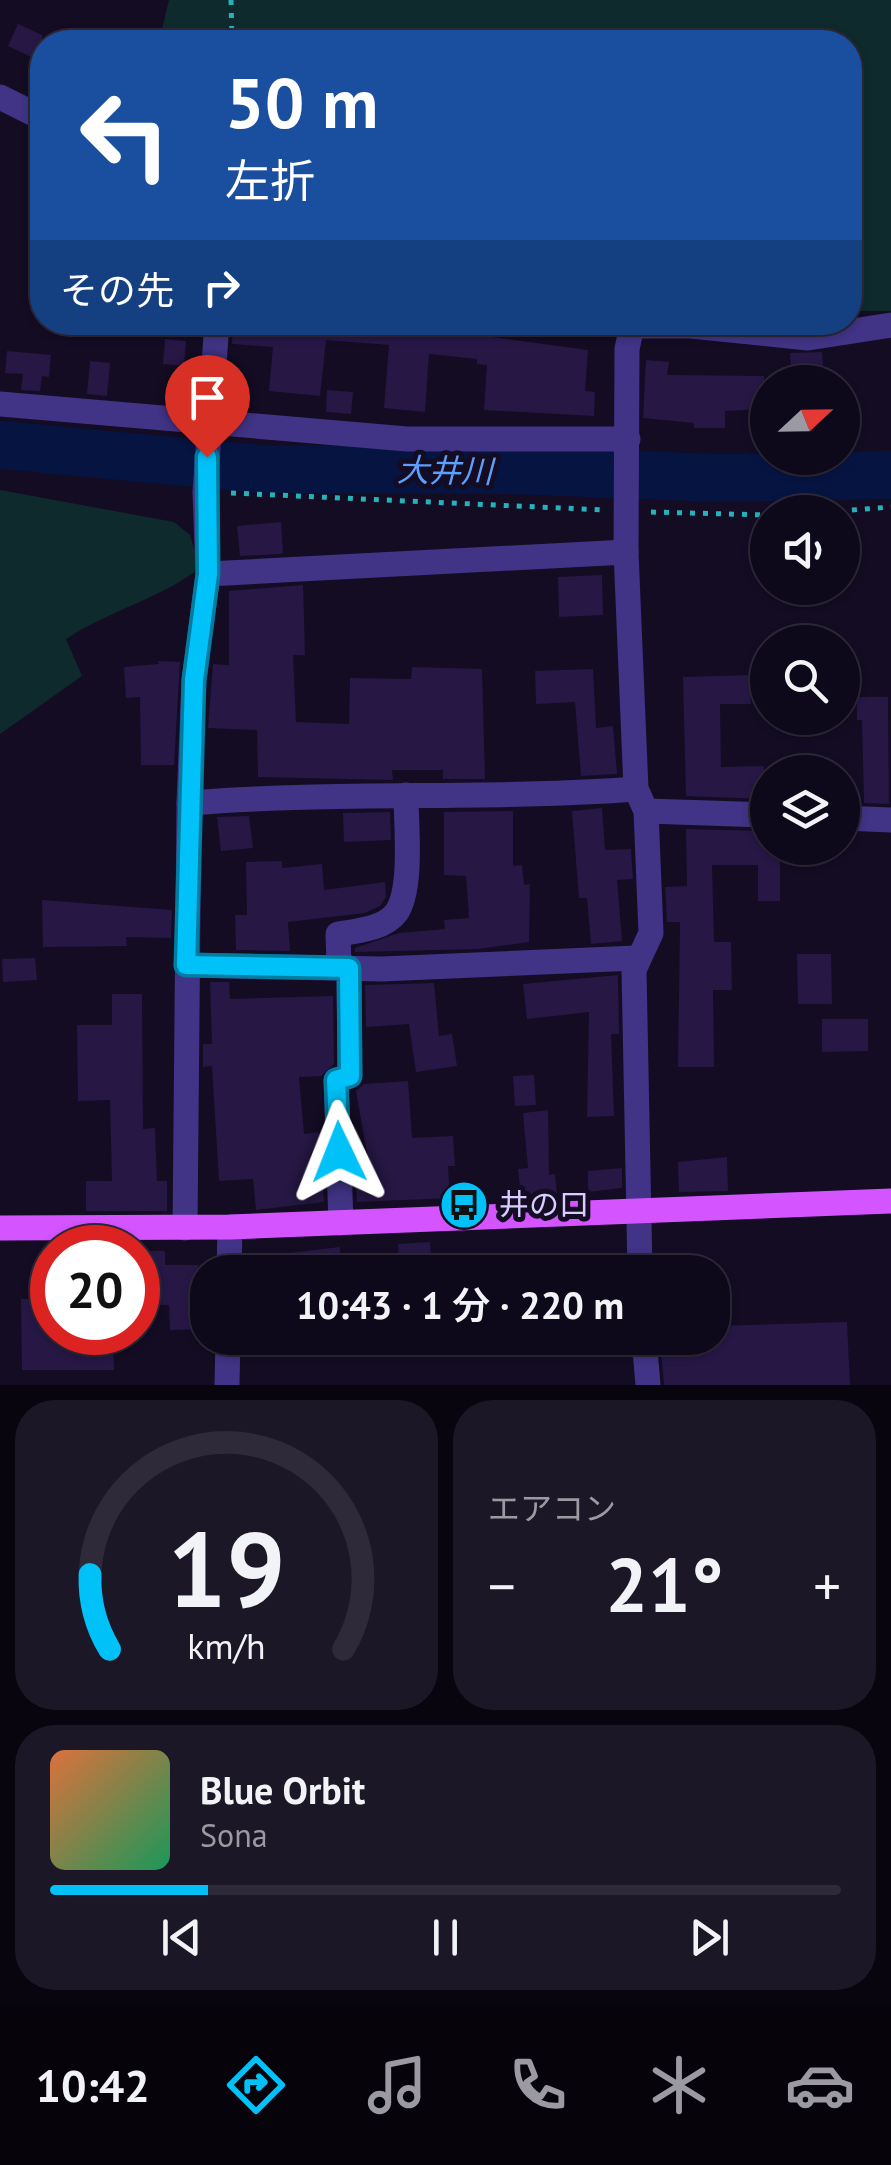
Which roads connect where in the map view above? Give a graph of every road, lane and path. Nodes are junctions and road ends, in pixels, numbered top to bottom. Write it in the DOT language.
graph roads {
  1 [pos="231,0"];
  2 [pos="232,30"];
  3 [pos="0,97"];
  4 [pos="30,112"];
  5 [pos="891,326"];
  6 [pos="862,330"];
  7 [pos="216,335"];
  8 [pos="630,335"];
  9 [pos="779,335"];
  10 [pos="829,335"];
  11 [pos="0,404"];
  12 [pos="209,422"];
  13 [pos="628,439"];
  14 [pos="205,492"];
  15 [pos="891,506"];
  16 [pos="860,509"];
  17 [pos="626,511"];
  18 [pos="750,514"];
  19 [pos="626,552"];
  20 [pos="208,574"];
  21 [pos="406,796"];
  22 [pos="641,800"];
  23 [pos="189,803"];
  24 [pos="750,813"];
  25 [pos="860,819"];
  26 [pos="891,820"];
  27 [pos="636,958"];
  28 [pos="186,965"];
  29 [pos="344,968"];
  30 [pos="891,1202"];
  31 [pos="636,1211"];
  32 [pos="341,1223"];
  33 [pos="230,1227"];
  34 [pos="0,1228"];
  35 [pos="185,1228"];
  36 [pos="229,1255"];
  37 [pos="639,1255"];
  38 [pos="228,1355"];
  39 [pos="645,1355"];
  40 [pos="227,1385"];
  41 [pos="648,1385"];
  1 -- 2 [label="path"];
  3 -- 4 [label="street"];
  5 -- 6 [label="street"];
  7 -- 12 [label="street"];
  8 -- 13 [label="street"];
  9 -- 10 [label="street"];
  11 -- 12 [label="street"];
  12 -- 13 [label="street"];
  12 -- 14 [label="street"];
  13 -- 17 [label="street"];
  14 -- 17 [label="path"];
  14 -- 20 [label="street"];
  15 -- 16 [label="path"];
  17 -- 18 [label="path"];
  17 -- 19 [label="street"];
  19 -- 20 [label="street"];
  19 -- 22 [label="street"];
  20 -- 23 [label="street"];
  21 -- 22 [label="street"];
  21 -- 23 [label="street"];
  21 -- 29 [label="street"];
  22 -- 24 [label="street"];
  22 -- 27 [label="street"];
  23 -- 28 [label="street"];
  25 -- 26 [label="street"];
  27 -- 29 [label="street"];
  27 -- 31 [label="street"];
  28 -- 29 [label="street"];
  28 -- 35 [label="street"];
  29 -- 32 [label="street"];
  30 -- 31 [label="main road"];
  31 -- 32 [label="main road"];
  31 -- 37 [label="street"];
  32 -- 33 [label="main road"];
  33 -- 35 [label="main road"];
  33 -- 36 [label="street"];
  34 -- 35 [label="main road"];
  38 -- 40 [label="street"];
  39 -- 41 [label="street"];
}
